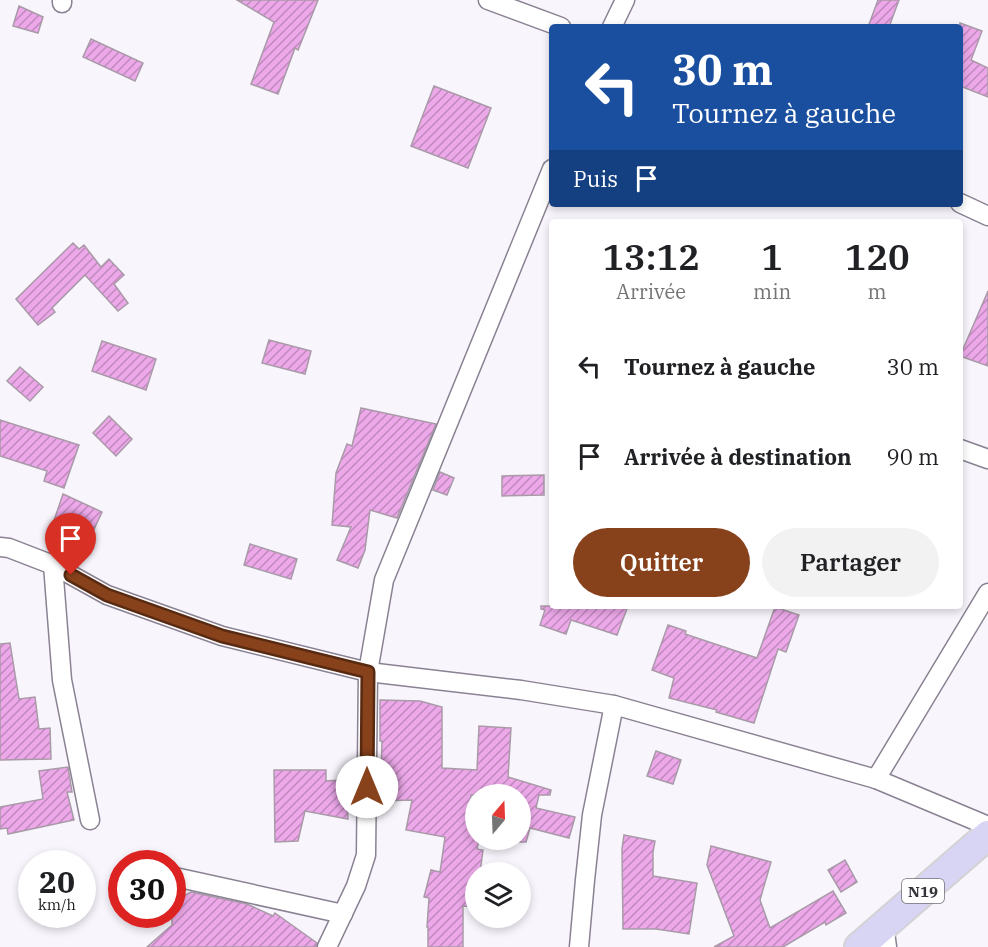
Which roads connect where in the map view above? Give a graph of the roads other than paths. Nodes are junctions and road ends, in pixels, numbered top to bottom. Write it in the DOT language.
graph roads {
  1 [pos="488,0"];
  2 [pos="625,0"];
  3 [pos="553,24"];
  4 [pos="613,24"];
  5 [pos="549,176"];
  6 [pos="963,204"];
  7 [pos="988,216"];
  8 [pos="963,450"];
  9 [pos="988,459"];
  10 [pos="0,546"];
  11 [pos="53,565"];
  12 [pos="988,593"];
  13 [pos="368,672"];
  14 [pos="614,705"];
  15 [pos="876,779"];
  16 [pos="90,820"];
  17 [pos="988,826"];
  18 [pos="988,835"];
  19 [pos="186,879"];
  20 [pos="343,914"];
  21 [pos="885,936"];
  22 [pos="327,947"];
  23 [pos="579,947"];
  24 [pos="859,947"];
  1 -- 3 [label="street"];
  2 -- 4 [label="street"];
  5 -- 13 [label="street"];
  6 -- 7 [label="street"];
  8 -- 9 [label="street"];
  10 -- 11 [label="street"];
  11 -- 13 [label="street"];
  11 -- 16 [label="street"];
  12 -- 15 [label="street"];
  13 -- 14 [label="street"];
  13 -- 20 [label="street"];
  14 -- 15 [label="street"];
  14 -- 23 [label="street"];
  15 -- 17 [label="street"];
  18 -- 21 [label="main road, N19"];
  19 -- 20 [label="street"];
  20 -- 22 [label="street"];
  21 -- 24 [label="main road, N19"];
}
